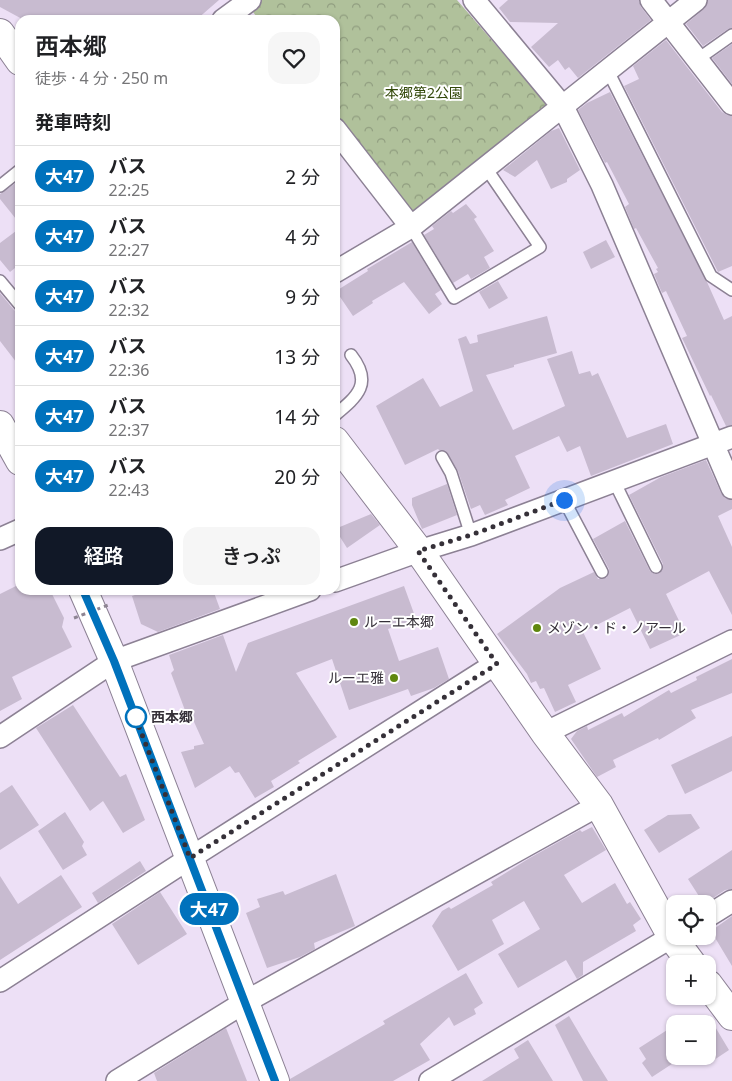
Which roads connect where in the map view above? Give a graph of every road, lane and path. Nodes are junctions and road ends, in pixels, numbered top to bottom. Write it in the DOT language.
graph roads {
  1 [pos="474,0"];
  2 [pos="651,0"];
  3 [pos="696,0"];
  4 [pos="244,7"];
  5 [pos="231,15"];
  6 [pos="668,22"];
  7 [pos="0,34"];
  8 [pos="732,35"];
  9 [pos="15,54"];
  10 [pos="698,59"];
  11 [pos="608,71"];
  12 [pos="732,104"];
  13 [pos="564,107"];
  14 [pos="340,139"];
  15 [pos="486,168"];
  16 [pos="15,174"];
  17 [pos="0,186"];
  18 [pos="411,227"];
  19 [pos="340,269"];
  20 [pos="0,280"];
  21 [pos="732,290"];
  22 [pos="15,299"];
  23 [pos="351,355"];
  24 [pos="340,411"];
  25 [pos="0,425"];
  26 [pos="723,440"];
  27 [pos="340,449"];
  28 [pos="15,452"];
  29 [pos="442,457"];
  30 [pos="614,481"];
  31 [pos="732,488"];
  32 [pos="564,500"];
  33 [pos="15,532"];
  34 [pos="471,535"];
  35 [pos="0,539"];
  36 [pos="418,551"];
  37 [pos="656,568"];
  38 [pos="602,572"];
  39 [pos="340,579"];
  40 [pos="85,595"];
  41 [pos="296,595"];
  42 [pos="111,604"];
  43 [pos="74,618"];
  44 [pos="732,641"];
  45 [pos="114,661"];
  46 [pos="497,664"];
  47 [pos="545,733"];
  48 [pos="0,737"];
  49 [pos="599,805"];
  50 [pos="190,858"];
  51 [pos="732,901"];
  52 [pos="716,911"];
  53 [pos="666,924"];
  54 [pos="666,940"];
  55 [pos="0,981"];
  56 [pos="716,995"];
  57 [pos="245,1002"];
  58 [pos="732,1016"];
  59 [pos="117,1081"];
  60 [pos="276,1081"];
  61 [pos="430,1081"];
  1 -- 13 [label="street"];
  2 -- 6 [label="street"];
  3 -- 6 [label="street"];
  4 -- 5 [label="street"];
  6 -- 10 [label="street"];
  6 -- 11 [label="street"];
  7 -- 9 [label="street"];
  8 -- 10 [label="lane"];
  10 -- 12 [label="street"];
  11 -- 13 [label="street"];
  11 -- 21 [label="lane"];
  13 -- 15 [label="street"];
  13 -- 26 [label="street"];
  14 -- 18 [label="street"];
  15 -- 18 [label="street"];
  15 -- 18 [label="lane"];
  16 -- 17 [label="lane"];
  18 -- 19 [label="street"];
  20 -- 22 [label="lane"];
  23 -- 24 [label="lane"];
  25 -- 28 [label="street"];
  26 -- 30 [label="street"];
  26 -- 31 [label="street"];
  27 -- 36 [label="street"];
  29 -- 34 [label="lane"];
  30 -- 32 [label="street"];
  30 -- 37 [label="lane"];
  32 -- 34 [label="street"];
  32 -- 38 [label="lane"];
  33 -- 35 [label="street"];
  34 -- 36 [label="street"];
  36 -- 39 [label="street"];
  36 -- 46 [label="street"];
  40 -- 45 [label="street"];
  41 -- 45 [label="street"];
  42 -- 43 [label="path, bridge"];
  44 -- 47 [label="street"];
  45 -- 48 [label="street"];
  45 -- 50 [label="street"];
  46 -- 47 [label="street"];
  46 -- 50 [label="street"];
  47 -- 49 [label="street"];
  49 -- 53 [label="street"];
  49 -- 57 [label="street"];
  50 -- 55 [label="street"];
  50 -- 57 [label="street"];
  51 -- 52 [label="street"];
  54 -- 61 [label="street"];
  56 -- 58 [label="street"];
  57 -- 59 [label="street"];
  57 -- 60 [label="street"];
}
